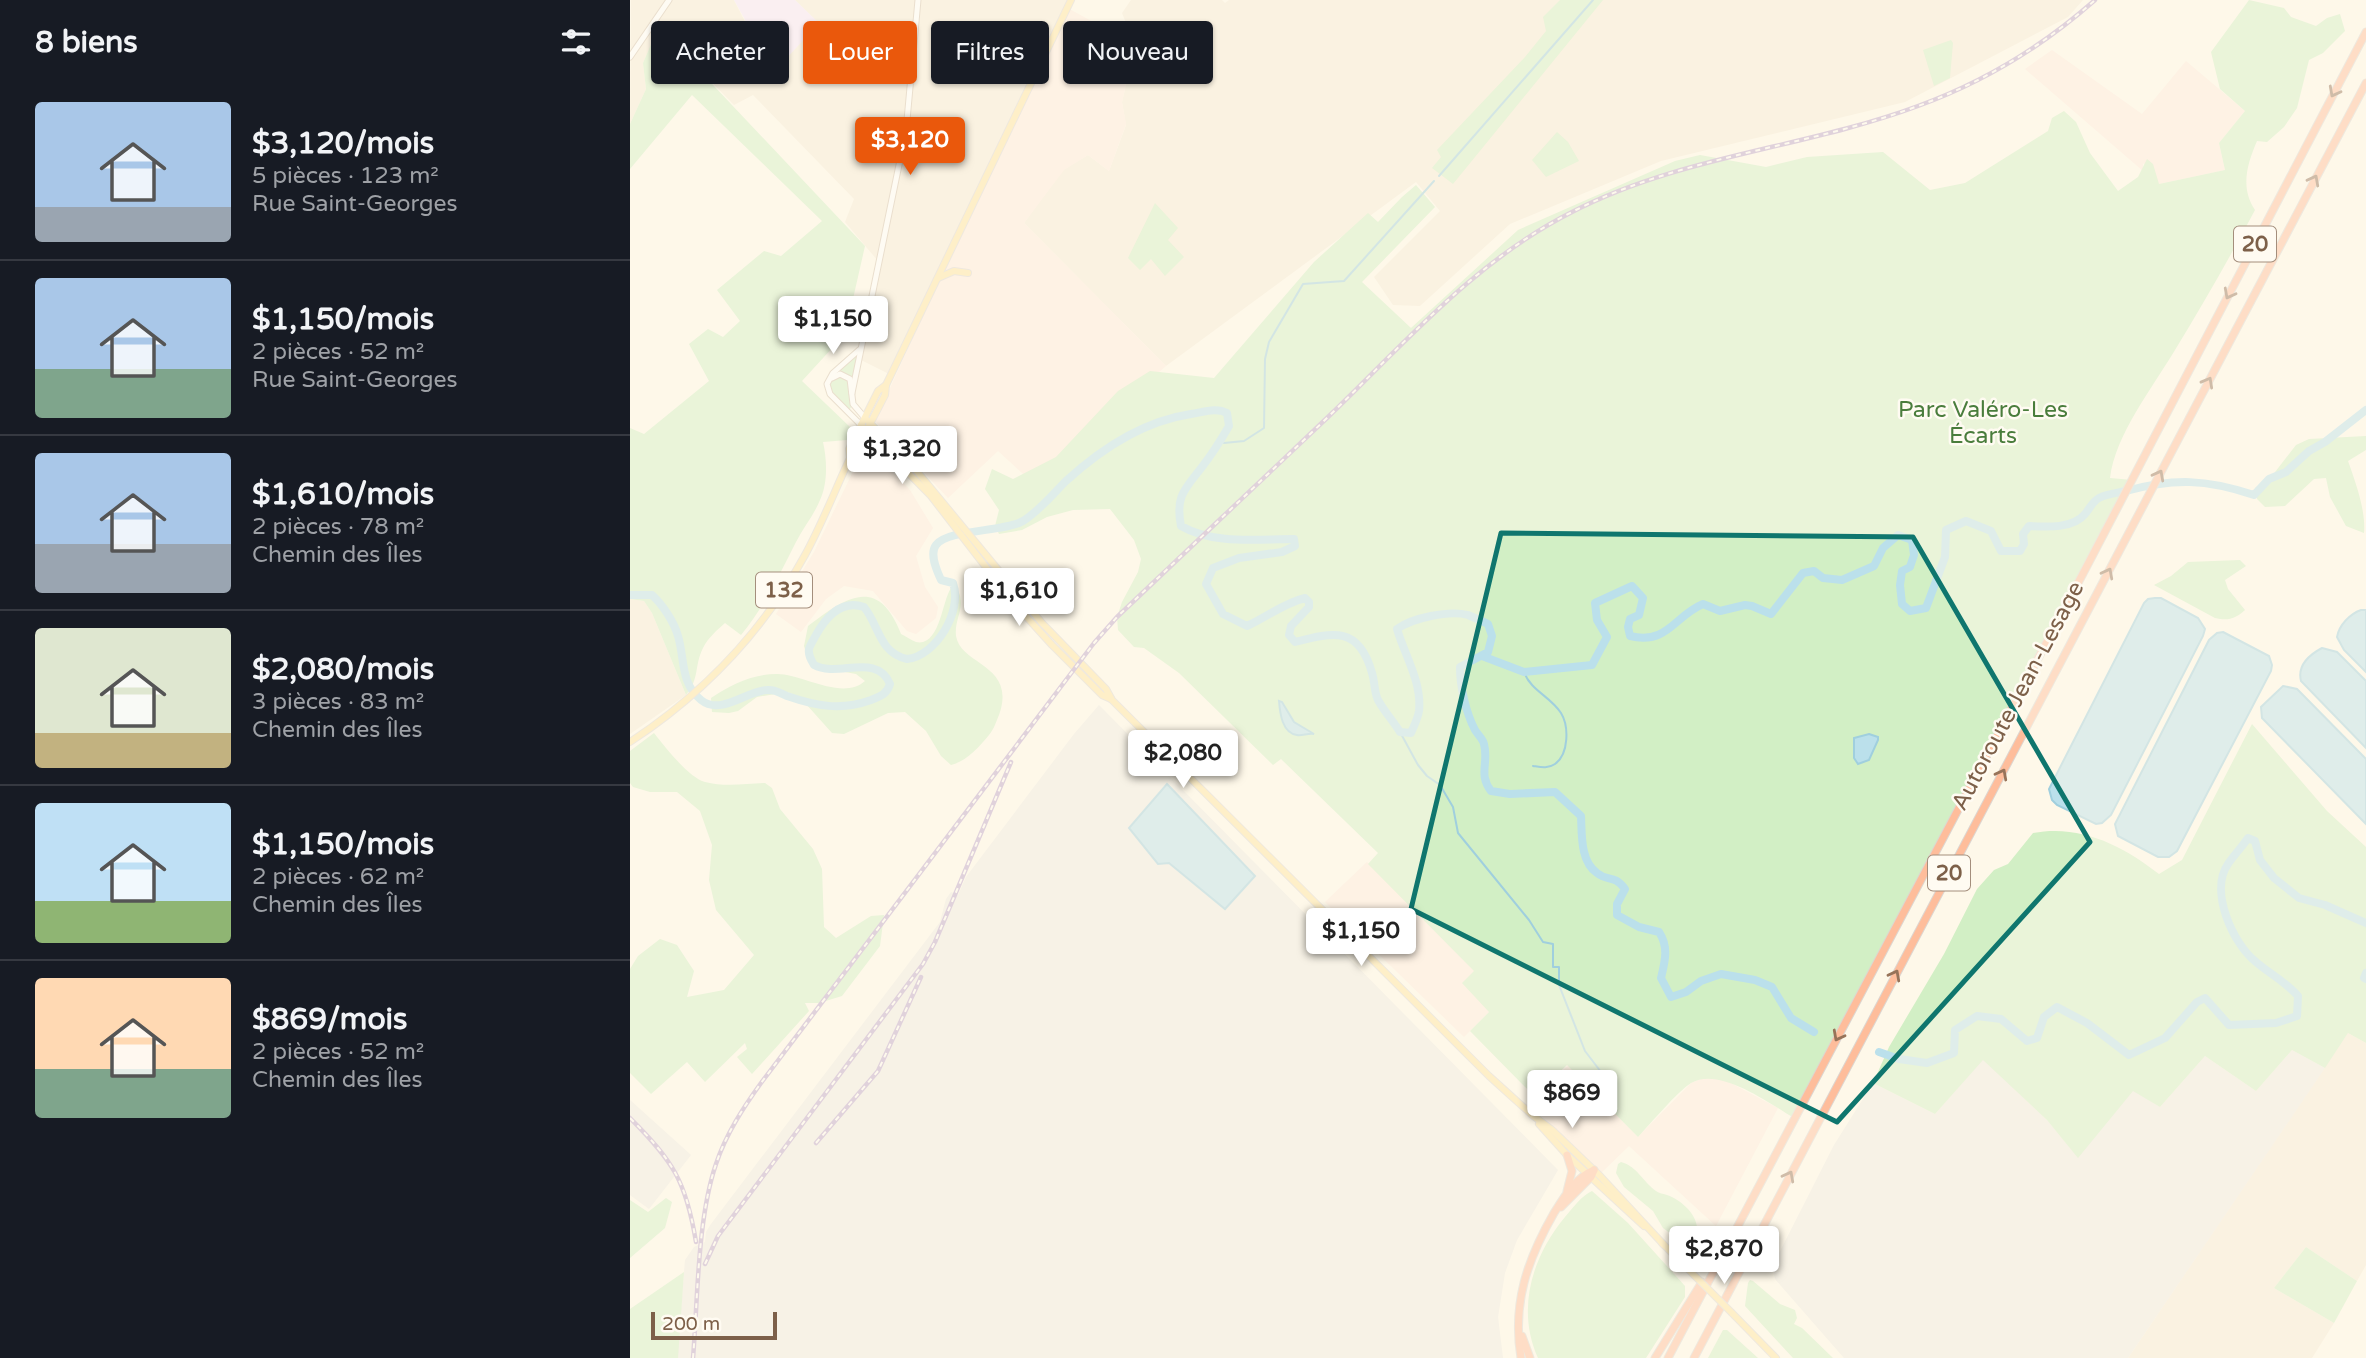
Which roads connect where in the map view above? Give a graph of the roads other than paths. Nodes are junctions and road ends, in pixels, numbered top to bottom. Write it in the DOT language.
graph roads {
  1 [pos="669,0"];
  2 [pos="918,0"];
  3 [pos="1068,1"];
  4 [pos="2366,32"];
  5 [pos="630,57"];
  6 [pos="2366,83"];
  7 [pos="968,273"];
  8 [pos="938,278"];
  9 [pos="861,348"];
  10 [pos="828,380"];
  11 [pos="852,393"];
  12 [pos="866,424"];
  13 [pos="630,742"];
  14 [pos="1531,1114"];
  15 [pos="1567,1155"];
  16 [pos="1590,1173"];
  17 [pos="1567,1192"];
  18 [pos="1555,1212"];
  19 [pos="1727,1243"];
  20 [pos="1518,1324"];
  21 [pos="1521,1358"];
  22 [pos="1530,1358"];
  23 [pos="1655,1358"];
  24 [pos="1668,1358"];
  25 [pos="1696,1358"];
  26 [pos="1776,1358"];
  1 -- 5 [label="street"];
  2 -- 9 [label="street"];
  3 -- 8 [label="main road, 132"];
  4 -- 19 [label="highway, Autoroute Jean-Lesage / 20, one-way"];
  25 -- 6 [label="highway, Autoroute Jean-Lesage / 20, one-way"];
  7 -- 8 [label="main road"];
  8 -- 12 [label="main road, 132"];
  9 -- 10 [label="street"];
  9 -- 11 [label="street"];
  10 -- 11 [label="street"];
  10 -- 12 [label="street"];
  11 -- 12 [label="street"];
  12 -- 13 [label="main road, 132"];
  12 -- 14 [label="main road"];
  14 -- 15 [label="main road"];
  14 -- 16 [label="main road"];
  15 -- 16 [label="main road"];
  15 -- 17 [label="highway"];
  16 -- 17 [label="highway"];
  16 -- 18 [label="highway"];
  16 -- 26 [label="main road, bridge"];
  17 -- 18 [label="highway"];
  18 -- 20 [label="highway"];
  19 -- 23 [label="highway"];
  19 -- 24 [label="highway, Autoroute Jean-Lesage / 20"];
  20 -- 21 [label="highway"];
  20 -- 22 [label="highway"];
}
